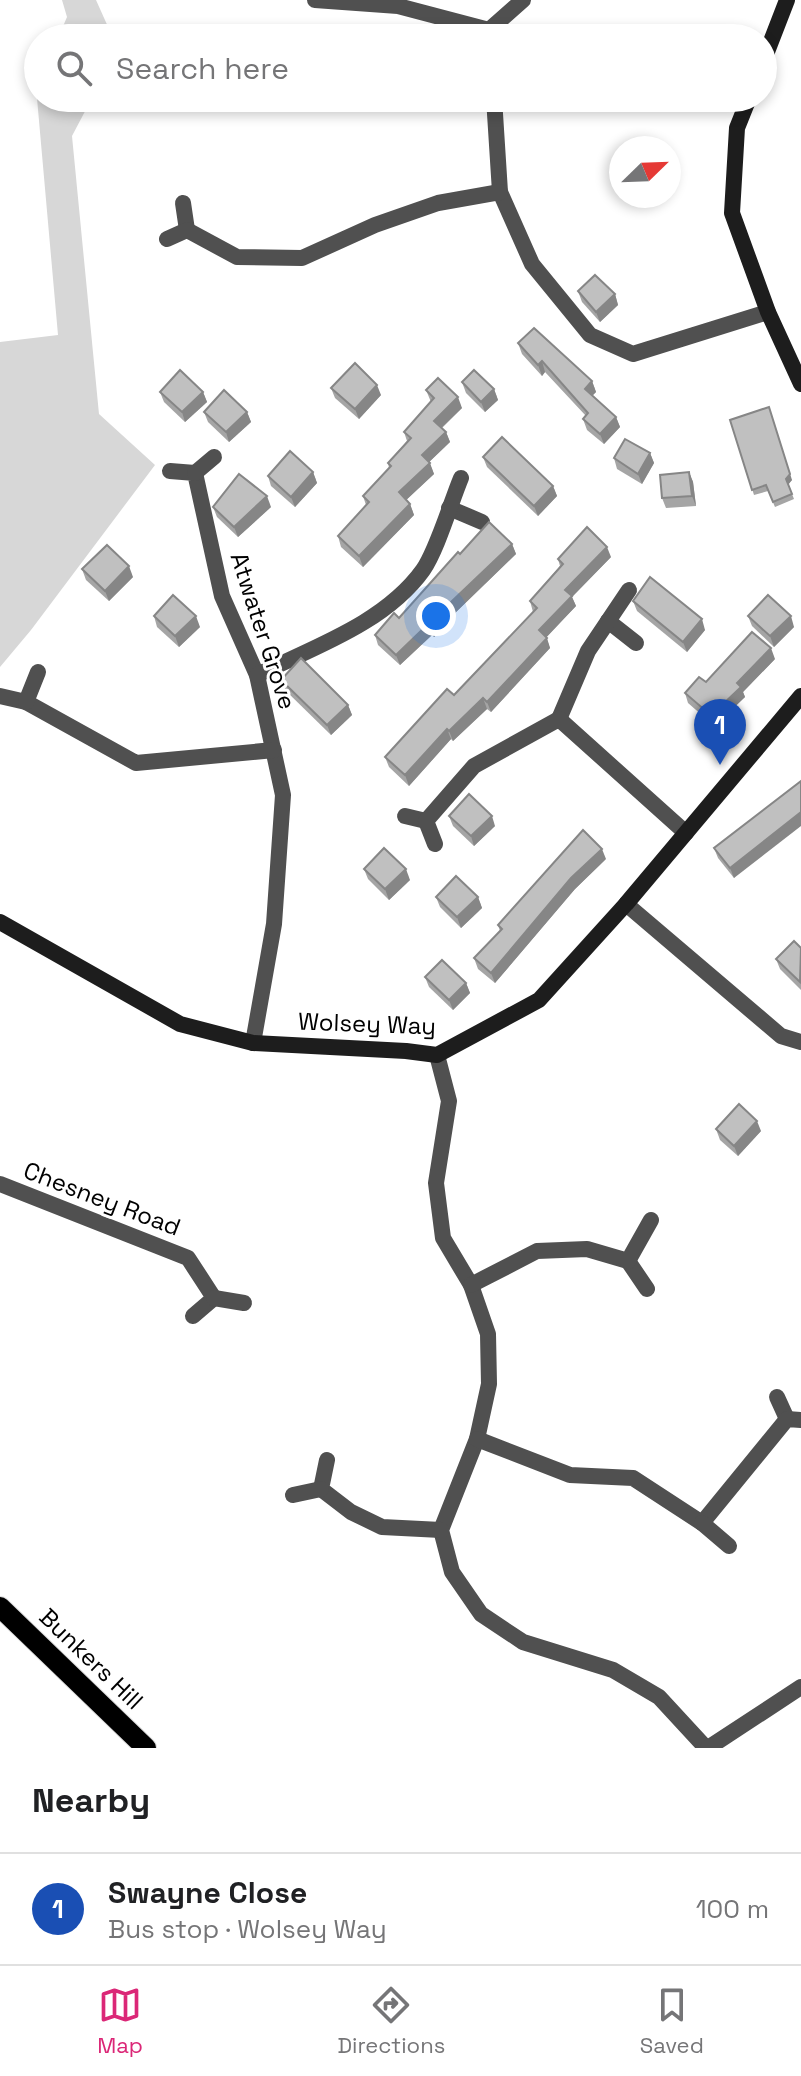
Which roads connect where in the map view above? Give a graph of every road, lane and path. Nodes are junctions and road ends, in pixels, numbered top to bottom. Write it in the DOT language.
graph roads {
  1 [pos="315,0"];
  2 [pos="523,0"];
  3 [pos="787,0"];
  4 [pos="456,24"];
  5 [pos="499,24"];
  6 [pos="777,26"];
  7 [pos="495,112"];
  8 [pos="743,112"];
  9 [pos="500,192"];
  10 [pos="183,203"];
  11 [pos="187,230"];
  12 [pos="167,239"];
  13 [pos="768,312"];
  14 [pos="801,384"];
  15 [pos="214,457"];
  16 [pos="170,471"];
  17 [pos="195,473"];
  18 [pos="461,478"];
  19 [pos="449,508"];
  20 [pos="482,522"];
  21 [pos="629,590"];
  22 [pos="608,621"];
  23 [pos="636,643"];
  24 [pos="38,672"];
  25 [pos="257,675"];
  26 [pos="0,696"];
  27 [pos="801,696"];
  28 [pos="26,702"];
  29 [pos="559,719"];
  30 [pos="274,750"];
  31 [pos="405,816"];
  32 [pos="426,821"];
  33 [pos="686,833"];
  34 [pos="435,844"];
  35 [pos="626,904"];
  36 [pos="0,922"];
  37 [pos="801,1042"];
  38 [pos="253,1043"];
  39 [pos="437,1055"];
  40 [pos="0,1184"];
  41 [pos="651,1220"];
  42 [pos="628,1261"];
  43 [pos="471,1285"];
  44 [pos="647,1289"];
  45 [pos="214,1298"];
  46 [pos="244,1303"];
  47 [pos="193,1316"];
  48 [pos="777,1397"];
  49 [pos="794,1420"];
  50 [pos="477,1439"];
  51 [pos="327,1460"];
  52 [pos="321,1489"];
  53 [pos="293,1495"];
  54 [pos="702,1523"];
  55 [pos="441,1530"];
  56 [pos="729,1546"];
  57 [pos="0,1607"];
  58 [pos="801,1687"];
  59 [pos="146,1748"];
  60 [pos="707,1748"];
  1 -- 4 [label="street"];
  2 -- 5 [label="street"];
  3 -- 6 [label="street"];
  7 -- 9 [label="street"];
  8 -- 13 [label="street"];
  9 -- 11 [label="street"];
  9 -- 13 [label="street"];
  10 -- 11 [label="street"];
  11 -- 12 [label="street"];
  13 -- 14 [label="street"];
  15 -- 17 [label="street"];
  16 -- 17 [label="street"];
  17 -- 25 [label="street, Atwater Grove"];
  18 -- 19 [label="street"];
  19 -- 20 [label="street"];
  19 -- 25 [label="street"];
  21 -- 22 [label="street"];
  22 -- 23 [label="street"];
  22 -- 29 [label="street"];
  24 -- 28 [label="street"];
  25 -- 30 [label="street, Atwater Grove"];
  26 -- 28 [label="street"];
  27 -- 33 [label="street, Wolsey Way"];
  28 -- 30 [label="street"];
  29 -- 32 [label="street"];
  29 -- 33 [label="street"];
  30 -- 38 [label="street, Atwater Grove"];
  31 -- 32 [label="street"];
  32 -- 34 [label="street"];
  33 -- 35 [label="street, Wolsey Way"];
  35 -- 37 [label="street"];
  35 -- 39 [label="street, Wolsey Way"];
  36 -- 38 [label="street, Wolsey Way"];
  38 -- 39 [label="street, Wolsey Way"];
  39 -- 43 [label="street"];
  40 -- 45 [label="street, Chesney Road"];
  41 -- 42 [label="street"];
  42 -- 43 [label="street"];
  42 -- 44 [label="street"];
  43 -- 50 [label="street"];
  45 -- 46 [label="street"];
  45 -- 47 [label="street"];
  48 -- 49 [label="street"];
  49 -- 54 [label="street"];
  50 -- 54 [label="street"];
  50 -- 55 [label="street"];
  51 -- 52 [label="street"];
  52 -- 53 [label="street"];
  52 -- 55 [label="street"];
  54 -- 56 [label="street"];
  55 -- 60 [label="street"];
  57 -- 59 [label="main road, Bunkers Hill"];
  58 -- 60 [label="street"];
}
